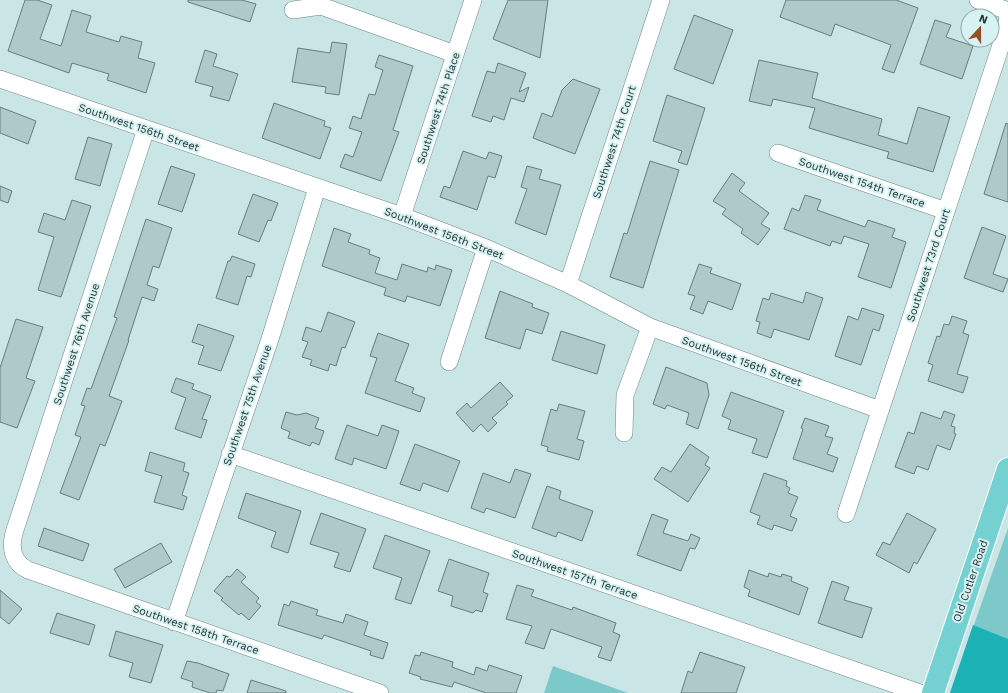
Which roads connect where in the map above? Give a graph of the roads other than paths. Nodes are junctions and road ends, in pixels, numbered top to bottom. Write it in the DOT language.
graph roads {
  1 [pos="473,0"];
  2 [pos="661,0"];
  3 [pos="978,0"];
  4 [pos="293,10"];
  5 [pos="1008,11"];
  6 [pos="1008,17"];
  7 [pos="455,54"];
  8 [pos="0,79"];
  9 [pos="146,130"];
  10 [pos="778,153"];
  11 [pos="317,188"];
  12 [pos="946,211"];
  13 [pos="402,216"];
  14 [pos="486,248"];
  15 [pos="568,284"];
  16 [pos="650,327"];
  17 [pos="449,362"];
  18 [pos="880,410"];
  19 [pos="624,433"];
  20 [pos="230,454"];
  21 [pos="1008,469"];
  22 [pos="846,514"];
  23 [pos="16,559"];
  24 [pos="174,622"];
  25 [pos="380,693"];
  26 [pos="920,693"];
  27 [pos="933,693"];
  1 -- 7 [label="street, Southwest 74th Place"];
  2 -- 15 [label="street, Southwest 74th Court"];
  3 -- 5 [label="street"];
  4 -- 7 [label="street"];
  6 -- 12 [label="street, Southwest 73rd Court"];
  7 -- 13 [label="street, Southwest 74th Place"];
  8 -- 9 [label="street, Southwest 156th Street"];
  9 -- 11 [label="street, Southwest 156th Street"];
  9 -- 23 [label="street, Southwest 76th Avenue"];
  10 -- 12 [label="street, Southwest 154th Terrace"];
  11 -- 13 [label="street, Southwest 156th Street"];
  11 -- 20 [label="street, Southwest 75th Avenue"];
  12 -- 18 [label="street, Southwest 73rd Court"];
  13 -- 14 [label="street, Southwest 156th Street"];
  14 -- 15 [label="street, Southwest 156th Street"];
  14 -- 17 [label="street"];
  15 -- 16 [label="street, Southwest 156th Street"];
  16 -- 18 [label="street, Southwest 156th Street"];
  16 -- 19 [label="street"];
  18 -- 22 [label="street, Southwest 73rd Court"];
  20 -- 24 [label="street, Southwest 75th Avenue"];
  20 -- 26 [label="street, Southwest 157th Terrace"];
  21 -- 27 [label="main road, Old Cutler Road"];
  23 -- 24 [label="street, Southwest 158th Terrace"];
  24 -- 25 [label="street, Southwest 158th Terrace"];
}
